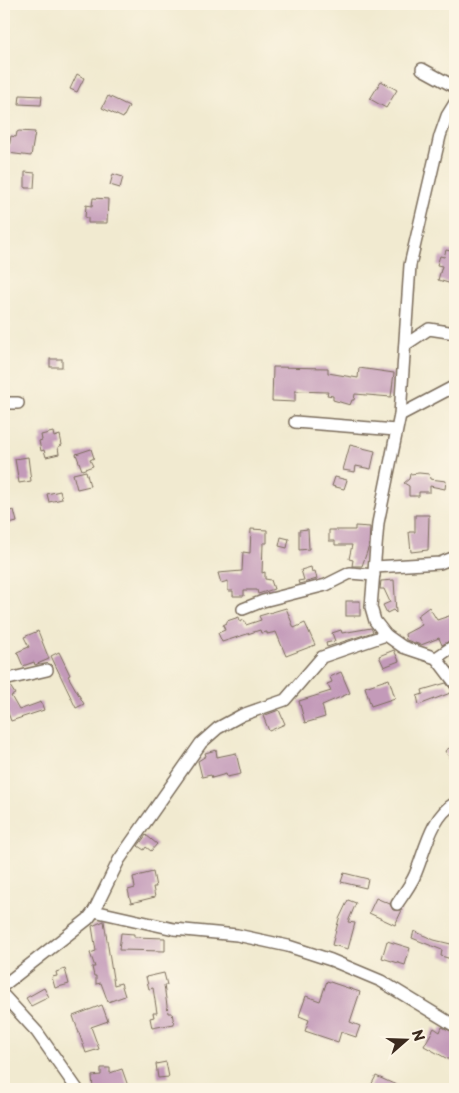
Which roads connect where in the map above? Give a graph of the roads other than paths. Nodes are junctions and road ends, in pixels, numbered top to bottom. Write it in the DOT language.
graph roads {
  1 [pos="422,69"];
  2 [pos="455,87"];
  3 [pos="455,103"];
  4 [pos="455,333"];
  5 [pos="405,345"];
  6 [pos="455,386"];
  7 [pos="4,403"];
  8 [pos="18,403"];
  9 [pos="400,415"];
  10 [pos="295,422"];
  11 [pos="396,430"];
  12 [pos="455,557"];
  13 [pos="374,571"];
  14 [pos="244,609"];
  15 [pos="386,635"];
  16 [pos="455,644"];
  17 [pos="436,658"];
  18 [pos="47,670"];
  19 [pos="4,680"];
  20 [pos="455,683"];
  21 [pos="455,804"];
  22 [pos="397,904"];
  23 [pos="94,911"];
  24 [pos="4,985"];
  25 [pos="4,996"];
  26 [pos="455,1026"];
  27 [pos="77,1089"];
  1 -- 2 [label="street"];
  3 -- 5 [label="street"];
  4 -- 5 [label="street"];
  5 -- 9 [label="street"];
  6 -- 9 [label="street"];
  7 -- 8 [label="street"];
  9 -- 11 [label="street"];
  10 -- 11 [label="street"];
  11 -- 13 [label="street"];
  12 -- 13 [label="street"];
  13 -- 14 [label="street"];
  13 -- 15 [label="street"];
  15 -- 17 [label="street"];
  15 -- 23 [label="street"];
  16 -- 17 [label="street"];
  17 -- 20 [label="street"];
  18 -- 19 [label="street"];
  21 -- 22 [label="street"];
  23 -- 24 [label="street"];
  23 -- 26 [label="street"];
  25 -- 27 [label="street"];
}
